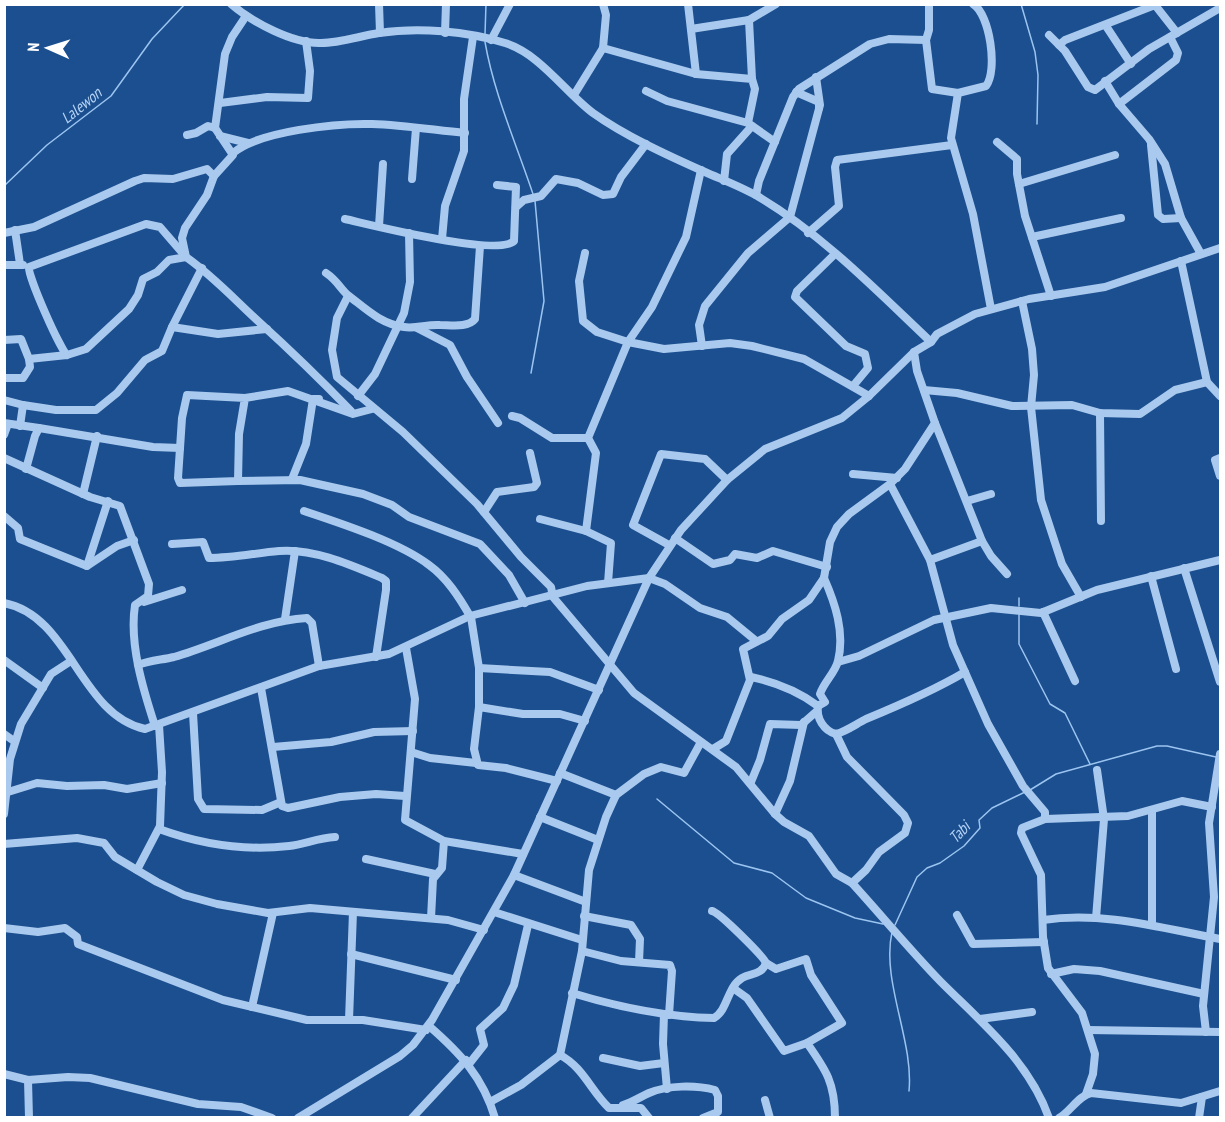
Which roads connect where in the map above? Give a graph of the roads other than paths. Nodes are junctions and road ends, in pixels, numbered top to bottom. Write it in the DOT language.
graph roads {
  1 [pos="231,4"];
  2 [pos="379,4"];
  3 [pos="446,4"];
  4 [pos="510,4"];
  5 [pos="603,4"];
  6 [pos="688,4"];
  7 [pos="776,4"];
  8 [pos="929,4"];
  9 [pos="973,4"];
  10 [pos="1221,9"];
  11 [pos="246,16"];
  12 [pos="749,20"];
  13 [pos="1106,26"];
  14 [pos="691,29"];
  15 [pos="380,33"];
  16 [pos="445,33"];
  17 [pos="1049,35"];
  18 [pos="1174,35"];
  19 [pos="472,37"];
  20 [pos="491,40"];
  21 [pos="926,40"];
  22 [pos="306,41"];
  23 [pos="1059,45"];
  24 [pos="603,48"];
  25 [pos="1131,64"];
  26 [pos="696,74"];
  27 [pos="816,77"];
  28 [pos="752,79"];
  29 [pos="1105,81"];
  30 [pos="646,91"];
  31 [pos="796,92"];
  32 [pos="958,93"];
  33 [pos="574,94"];
  34 [pos="220,103"];
  35 [pos="1119,104"];
  36 [pos="750,125"];
  37 [pos="816,126"];
  38 [pos="416,129"];
  39 [pos="217,132"];
  40 [pos="465,133"];
  41 [pos="187,135"];
  42 [pos="775,142"];
  43 [pos="997,142"];
  44 [pos="248,143"];
  45 [pos="646,144"];
  46 [pos="952,145"];
  47 [pos="1151,145"];
  48 [pos="233,153"];
  49 [pos="1114,155"];
  50 [pos="383,164"];
  51 [pos="700,170"];
  52 [pos="214,176"];
  53 [pos="412,179"];
  54 [pos="724,181"];
  55 [pos="1019,184"];
  56 [pos="497,185"];
  57 [pos="516,194"];
  58 [pos="756,195"];
  59 [pos="524,200"];
  60 [pos="516,207"];
  61 [pos="790,217"];
  62 [pos="1121,218"];
  63 [pos="1181,218"];
  64 [pos="345,219"];
  65 [pos="380,226"];
  66 [pos="15,230"];
  67 [pos="4,233"];
  68 [pos="409,233"];
  69 [pos="808,233"];
  70 [pos="1032,237"];
  71 [pos="441,239"];
  72 [pos="480,246"];
  73 [pos="1221,248"];
  74 [pos="585,253"];
  75 [pos="835,254"];
  76 [pos="1201,254"];
  77 [pos="186,257"];
  78 [pos="1181,261"];
  79 [pos="4,265"];
  80 [pos="24,266"];
  81 [pos="202,268"];
  82 [pos="326,273"];
  83 [pos="348,296"];
  84 [pos="1051,296"];
  85 [pos="1022,301"];
  86 [pos="991,309"];
  87 [pos="398,326"];
  88 [pos="172,327"];
  89 [pos="417,328"];
  90 [pos="267,329"];
  91 [pos="4,340"];
  92 [pos="628,342"];
  93 [pos="931,342"];
  94 [pos="702,346"];
  95 [pos="914,352"];
  96 [pos="67,355"];
  97 [pos="29,359"];
  98 [pos="4,378"];
  99 [pos="1207,382"];
  100 [pos="853,386"];
  101 [pos="924,390"];
  102 [pos="331,393"];
  103 [pos="1219,393"];
  104 [pos="358,396"];
  105 [pos="869,396"];
  106 [pos="245,398"];
  107 [pos="313,399"];
  108 [pos="4,400"];
  109 [pos="23,405"];
  110 [pos="1031,407"];
  111 [pos="372,409"];
  112 [pos="1100,413"];
  113 [pos="353,414"];
  114 [pos="512,416"];
  115 [pos="6,423"];
  116 [pos="498,423"];
  117 [pos="935,423"];
  118 [pos="20,426"];
  119 [pos="39,428"];
  120 [pos="4,435"];
  121 [pos="97,436"];
  122 [pos="588,438"];
  123 [pos="180,448"];
  124 [pos="530,453"];
  125 [pos="4,458"];
  126 [pos="1221,458"];
  127 [pos="26,469"];
  128 [pos="853,474"];
  129 [pos="1221,476"];
  130 [pos="897,478"];
  131 [pos="292,479"];
  132 [pos="727,480"];
  133 [pos="238,481"];
  134 [pos="890,484"];
  135 [pos="83,494"];
  136 [pos="991,494"];
  137 [pos="108,501"];
  138 [pos="967,501"];
  139 [pos="304,511"];
  140 [pos="484,512"];
  141 [pos="4,516"];
  142 [pos="540,519"];
  143 [pos="1101,521"];
  144 [pos="586,531"];
  145 [pos="134,540"];
  146 [pos="982,541"];
  147 [pos="672,542"];
  148 [pos="172,544"];
  149 [pos="294,551"];
  150 [pos="930,560"];
  151 [pos="1221,560"];
  152 [pos="87,566"];
  153 [pos="827,567"];
  154 [pos="1184,568"];
  155 [pos="1007,574"];
  156 [pos="1151,576"];
  157 [pos="649,578"];
  158 [pos="824,578"];
  159 [pos="608,583"];
  160 [pos="182,590"];
  161 [pos="553,597"];
  162 [pos="1081,597"];
  163 [pos="4,603"];
  164 [pos="525,603"];
  165 [pos="135,605"];
  166 [pos="1043,612"];
  167 [pos="470,616"];
  168 [pos="944,618"];
  169 [pos="285,619"];
  170 [pos="755,640"];
  171 [pos="406,648"];
  172 [pos="376,657"];
  173 [pos="4,660"];
  174 [pos="71,661"];
  175 [pos="838,662"];
  176 [pos="138,665"];
  177 [pos="319,666"];
  178 [pos="610,666"];
  179 [pos="479,668"];
  180 [pos="1176,669"];
  181 [pos="965,672"];
  182 [pos="751,677"];
  183 [pos="1075,681"];
  184 [pos="1220,681"];
  185 [pos="43,687"];
  186 [pos="261,688"];
  187 [pos="599,690"];
  188 [pos="479,707"];
  189 [pos="817,708"];
  190 [pos="193,713"];
  191 [pos="585,721"];
  192 [pos="804,722"];
  193 [pos="157,725"];
  194 [pos="413,731"];
  195 [pos="4,734"];
  196 [pos="836,734"];
  197 [pos="15,741"];
  198 [pos="701,742"];
  199 [pos="273,747"];
  200 [pos="713,749"];
  201 [pos="411,752"];
  202 [pos="1221,754"];
  203 [pos="7,758"];
  204 [pos="476,763"];
  205 [pos="1097,770"];
  206 [pos="559,777"];
  207 [pos="751,782"];
  208 [pos="162,783"];
  209 [pos="8,792"];
  210 [pos="616,795"];
  211 [pos="405,796"];
  212 [pos="281,802"];
  213 [pos="1214,809"];
  214 [pos="1152,810"];
  215 [pos="4,814"];
  216 [pos="775,814"];
  217 [pos="540,817"];
  218 [pos="1045,819"];
  219 [pos="1104,819"];
  220 [pos="159,829"];
  221 [pos="335,837"];
  222 [pos="598,840"];
  223 [pos="444,841"];
  224 [pos="4,844"];
  225 [pos="523,854"];
  226 [pos="366,860"];
  227 [pos="138,870"];
  228 [pos="435,874"];
  229 [pos="514,875"];
  230 [pos="1217,882"];
  231 [pos="852,883"];
  232 [pos="586,902"];
  233 [pos="712,910"];
  234 [pos="353,912"];
  235 [pos="494,912"];
  236 [pos="273,913"];
  237 [pos="957,915"];
  238 [pos="584,916"];
  239 [pos="430,918"];
  240 [pos="1096,918"];
  241 [pos="1043,920"];
  242 [pos="528,925"];
  243 [pos="1152,925"];
  244 [pos="4,928"];
  245 [pos="484,930"];
  246 [pos="1210,937"];
  247 [pos="1221,939"];
  248 [pos="582,940"];
  249 [pos="1044,942"];
  250 [pos="582,951"];
  251 [pos="351,954"];
  252 [pos="639,962"];
  253 [pos="766,963"];
  254 [pos="1051,974"];
  255 [pos="456,980"];
  256 [pos="733,988"];
  257 [pos="572,993"];
  258 [pos="1204,994"];
  259 [pos="252,1007"];
  260 [pos="1032,1012"];
  261 [pos="666,1014"];
  262 [pos="980,1018"];
  263 [pos="349,1020"];
  264 [pos="427,1028"];
  265 [pos="1088,1030"];
  266 [pos="1206,1032"];
  267 [pos="1221,1032"];
  268 [pos="807,1043"];
  269 [pos="560,1055"];
  270 [pos="603,1058"];
  271 [pos="467,1062"];
  272 [pos="664,1063"];
  273 [pos="4,1074"];
  274 [pos="28,1080"];
  275 [pos="667,1089"];
  276 [pos="1221,1091"];
  277 [pos="1086,1094"];
  278 [pos="1202,1097"];
  279 [pos="765,1100"];
  280 [pos="490,1102"];
  281 [pos="638,1105"];
  282 [pos="302,1116"];
  283 [pos="29,1118"];
  284 [pos="272,1118"];
  285 [pos="412,1118"];
  286 [pos="495,1118"];
  287 [pos="649,1118"];
  288 [pos="704,1118"];
  289 [pos="770,1118"];
  290 [pos="835,1118"];
  291 [pos="1050,1118"];
  292 [pos="1059,1118"];
  293 [pos="1199,1118"];
  1 -- 11 [label="street"];
  2 -- 15 [label="street"];
  3 -- 16 [label="street"];
  4 -- 20 [label="street"];
  5 -- 24 [label="street"];
  6 -- 14 [label="street"];
  7 -- 12 [label="street"];
  8 -- 21 [label="street"];
  9 -- 32 [label="street"];
  10 -- 18 [label="street"];
  11 -- 22 [label="street"];
  11 -- 34 [label="street"];
  12 -- 14 [label="street"];
  12 -- 28 [label="street"];
  13 -- 18 [label="street"];
  13 -- 23 [label="street"];
  13 -- 25 [label="street"];
  14 -- 26 [label="street"];
  15 -- 16 [label="street"];
  15 -- 22 [label="street"];
  16 -- 19 [label="street"];
  17 -- 23 [label="street"];
  18 -- 25 [label="street"];
  18 -- 35 [label="street"];
  19 -- 20 [label="street"];
  19 -- 40 [label="street"];
  20 -- 33 [label="street"];
  21 -- 27 [label="street"];
  21 -- 32 [label="street"];
  22 -- 34 [label="street"];
  23 -- 29 [label="street"];
  24 -- 26 [label="street"];
  24 -- 33 [label="street"];
  25 -- 29 [label="street"];
  26 -- 28 [label="street"];
  27 -- 31 [label="street"];
  27 -- 37 [label="street"];
  28 -- 36 [label="street"];
  29 -- 35 [label="street"];
  30 -- 36 [label="street"];
  31 -- 37 [label="street"];
  31 -- 42 [label="street"];
  32 -- 46 [label="street"];
  33 -- 45 [label="street"];
  34 -- 39 [label="street"];
  35 -- 47 [label="street"];
  36 -- 42 [label="street"];
  36 -- 54 [label="street"];
  37 -- 61 [label="street"];
  38 -- 40 [label="street"];
  38 -- 44 [label="street"];
  38 -- 53 [label="street"];
  39 -- 41 [label="street"];
  39 -- 44 [label="street"];
  39 -- 48 [label="street"];
  40 -- 71 [label="street"];
  42 -- 58 [label="street"];
  43 -- 55 [label="street"];
  44 -- 48 [label="street"];
  45 -- 51 [label="street"];
  45 -- 59 [label="street"];
  46 -- 69 [label="street"];
  46 -- 86 [label="street"];
  47 -- 63 [label="street"];
  47 -- 63 [label="street"];
  48 -- 52 [label="street"];
  49 -- 55 [label="street"];
  50 -- 65 [label="street"];
  51 -- 54 [label="street"];
  51 -- 92 [label="street"];
  52 -- 66 [label="street"];
  52 -- 77 [label="street"];
  54 -- 58 [label="street"];
  55 -- 70 [label="street"];
  56 -- 57 [label="street"];
  57 -- 59 [label="street"];
  57 -- 60 [label="street"];
  58 -- 61 [label="street"];
  59 -- 60 [label="street"];
  60 -- 72 [label="street"];
  61 -- 69 [label="street"];
  61 -- 94 [label="street"];
  62 -- 70 [label="street"];
  63 -- 76 [label="street"];
  64 -- 65 [label="street"];
  65 -- 68 [label="street"];
  66 -- 67 [label="street"];
  66 -- 80 [label="street"];
  68 -- 71 [label="street"];
  68 -- 87 [label="street"];
  69 -- 75 [label="street"];
  70 -- 84 [label="street"];
  71 -- 72 [label="street"];
  72 -- 89 [label="street"];
  73 -- 76 [label="street"];
  74 -- 92 [label="street"];
  75 -- 93 [label="street"];
  75 -- 100 [label="street"];
  76 -- 78 [label="street"];
  77 -- 80 [label="street"];
  77 -- 81 [label="street"];
  77 -- 96 [label="street"];
  78 -- 84 [label="street"];
  78 -- 99 [label="street"];
  79 -- 80 [label="street"];
  80 -- 96 [label="street"];
  81 -- 88 [label="street"];
  81 -- 90 [label="street"];
  82 -- 83 [label="street"];
  83 -- 87 [label="street"];
  83 -- 104 [label="street"];
  84 -- 85 [label="street"];
  85 -- 86 [label="street"];
  85 -- 110 [label="street"];
  86 -- 93 [label="street"];
  87 -- 89 [label="street"];
  87 -- 104 [label="street"];
  88 -- 90 [label="street"];
  88 -- 109 [label="street"];
  89 -- 116 [label="street"];
  90 -- 102 [label="street"];
  91 -- 97 [label="street"];
  92 -- 94 [label="street"];
  92 -- 122 [label="street"];
  93 -- 95 [label="street"];
  94 -- 100 [label="street"];
  95 -- 101 [label="street"];
  95 -- 105 [label="street"];
  96 -- 97 [label="street"];
  97 -- 98 [label="street"];
  99 -- 103 [label="street"];
  99 -- 112 [label="street"];
  100 -- 105 [label="street"];
  101 -- 110 [label="street"];
  101 -- 117 [label="street"];
  102 -- 107 [label="street"];
  102 -- 113 [label="street"];
  104 -- 111 [label="street"];
  105 -- 132 [label="street"];
  106 -- 107 [label="street"];
  106 -- 123 [label="street"];
  106 -- 133 [label="street"];
  107 -- 113 [label="street"];
  107 -- 131 [label="street"];
  108 -- 109 [label="street"];
  109 -- 118 [label="street"];
  110 -- 112 [label="street"];
  110 -- 162 [label="street"];
  111 -- 113 [label="street"];
  111 -- 140 [label="street"];
  112 -- 143 [label="street"];
  114 -- 122 [label="street"];
  115 -- 118 [label="street"];
  115 -- 120 [label="street"];
  117 -- 130 [label="street"];
  117 -- 138 [label="street"];
  118 -- 119 [label="street"];
  119 -- 121 [label="street"];
  119 -- 127 [label="street"];
  121 -- 123 [label="street"];
  121 -- 135 [label="street"];
  122 -- 144 [label="street"];
  123 -- 133 [label="street"];
  124 -- 140 [label="street"];
  125 -- 127 [label="street"];
  126 -- 129 [label="street"];
  127 -- 135 [label="street"];
  128 -- 130 [label="street"];
  130 -- 134 [label="street"];
  131 -- 133 [label="street"];
  131 -- 164 [label="street"];
  132 -- 147 [label="street"];
  132 -- 147 [label="street"];
  134 -- 150 [label="street"];
  134 -- 153 [label="street"];
  135 -- 137 [label="street"];
  136 -- 138 [label="street"];
  137 -- 145 [label="street"];
  137 -- 152 [label="street"];
  138 -- 146 [label="street"];
  139 -- 167 [label="street"];
  140 -- 161 [label="street"];
  141 -- 152 [label="street"];
  142 -- 144 [label="street"];
  144 -- 159 [label="street"];
  145 -- 152 [label="street"];
  145 -- 165 [label="street"];
  146 -- 150 [label="street"];
  146 -- 155 [label="street"];
  147 -- 153 [label="street"];
  147 -- 157 [label="street"];
  148 -- 149 [label="street"];
  149 -- 169 [label="street"];
  149 -- 172 [label="street"];
  150 -- 168 [label="street"];
  151 -- 154 [label="street"];
  153 -- 158 [label="street"];
  154 -- 156 [label="street"];
  154 -- 184 [label="street"];
  156 -- 162 [label="street"];
  156 -- 180 [label="street"];
  157 -- 159 [label="street"];
  157 -- 170 [label="street"];
  157 -- 178 [label="street"];
  158 -- 170 [label="street"];
  158 -- 175 [label="street"];
  159 -- 161 [label="street"];
  160 -- 165 [label="street"];
  161 -- 164 [label="street"];
  161 -- 178 [label="street"];
  162 -- 166 [label="street"];
  163 -- 174 [label="street"];
  164 -- 167 [label="street"];
  165 -- 176 [label="street"];
  166 -- 168 [label="street"];
  166 -- 183 [label="street"];
  167 -- 171 [label="street"];
  167 -- 179 [label="street"];
  168 -- 175 [label="street"];
  168 -- 181 [label="street"];
  169 -- 176 [label="street"];
  169 -- 177 [label="street"];
  170 -- 182 [label="street"];
  171 -- 172 [label="street"];
  171 -- 194 [label="street"];
  172 -- 177 [label="street"];
  173 -- 185 [label="street"];
  174 -- 185 [label="street"];
  174 -- 193 [label="street"];
  175 -- 189 [label="street"];
  176 -- 193 [label="street"];
  177 -- 186 [label="street"];
  178 -- 187 [label="street"];
  178 -- 198 [label="street"];
  179 -- 187 [label="street"];
  179 -- 188 [label="street"];
  181 -- 196 [label="street"];
  181 -- 218 [label="street"];
  182 -- 189 [label="street"];
  182 -- 200 [label="street"];
  185 -- 197 [label="street"];
  186 -- 190 [label="street"];
  186 -- 199 [label="street"];
  187 -- 191 [label="street"];
  188 -- 191 [label="street"];
  188 -- 204 [label="street"];
  189 -- 192 [label="street"];
  189 -- 196 [label="street"];
  190 -- 193 [label="street"];
  190 -- 212 [label="street"];
  191 -- 206 [label="street"];
  192 -- 207 [label="street"];
  192 -- 216 [label="street"];
  193 -- 208 [label="street"];
  194 -- 199 [label="street"];
  194 -- 201 [label="street"];
  195 -- 197 [label="street"];
  196 -- 231 [label="street"];
  197 -- 203 [label="street"];
  198 -- 200 [label="street"];
  198 -- 210 [label="street"];
  199 -- 212 [label="street"];
  200 -- 207 [label="street"];
  201 -- 204 [label="street"];
  201 -- 211 [label="street"];
  202 -- 213 [label="street"];
  203 -- 209 [label="street"];
  204 -- 206 [label="street"];
  205 -- 219 [label="street"];
  206 -- 210 [label="street"];
  206 -- 217 [label="street"];
  207 -- 216 [label="street"];
  208 -- 209 [label="street"];
  208 -- 220 [label="street"];
  209 -- 215 [label="street"];
  210 -- 222 [label="street"];
  211 -- 212 [label="street"];
  211 -- 223 [label="street"];
  213 -- 214 [label="street"];
  213 -- 230 [label="street"];
  214 -- 219 [label="street"];
  214 -- 243 [label="street"];
  216 -- 231 [label="street"];
  217 -- 222 [label="street"];
  217 -- 225 [label="street"];
  218 -- 219 [label="street"];
  218 -- 241 [label="street"];
  219 -- 240 [label="street"];
  220 -- 221 [label="street"];
  220 -- 227 [label="street"];
  222 -- 232 [label="street"];
  223 -- 225 [label="street"];
  223 -- 228 [label="street"];
  224 -- 227 [label="street"];
  225 -- 229 [label="street"];
  226 -- 228 [label="street"];
  227 -- 236 [label="street"];
  228 -- 239 [label="street"];
  229 -- 232 [label="street"];
  229 -- 235 [label="street"];
  230 -- 246 [label="street"];
  231 -- 262 [label="street"];
  232 -- 238 [label="street"];
  233 -- 253 [label="street"];
  234 -- 236 [label="street"];
  234 -- 239 [label="street"];
  234 -- 251 [label="street"];
  235 -- 242 [label="street"];
  235 -- 245 [label="street"];
  236 -- 259 [label="street"];
  237 -- 249 [label="street"];
  238 -- 248 [label="street"];
  238 -- 252 [label="street"];
  239 -- 245 [label="street"];
  240 -- 241 [label="street"];
  240 -- 243 [label="street"];
  241 -- 249 [label="street"];
  242 -- 248 [label="street"];
  242 -- 271 [label="street"];
  243 -- 246 [label="street"];
  244 -- 259 [label="street"];
  245 -- 255 [label="street"];
  246 -- 247 [label="street"];
  246 -- 258 [label="street"];
  248 -- 250 [label="street"];
  249 -- 254 [label="street"];
  250 -- 252 [label="street"];
  250 -- 257 [label="street"];
  251 -- 255 [label="street"];
  251 -- 263 [label="street"];
  252 -- 261 [label="street"];
  253 -- 256 [label="street"];
  253 -- 268 [label="street"];
  254 -- 258 [label="street"];
  254 -- 265 [label="street"];
  255 -- 264 [label="street"];
  256 -- 261 [label="street"];
  256 -- 268 [label="street"];
  257 -- 261 [label="street"];
  257 -- 269 [label="street"];
  258 -- 266 [label="street"];
  259 -- 263 [label="street"];
  260 -- 262 [label="street"];
  261 -- 272 [label="street"];
  262 -- 291 [label="street"];
  263 -- 264 [label="street"];
  264 -- 271 [label="street"];
  264 -- 282 [label="street"];
  265 -- 266 [label="street"];
  265 -- 277 [label="street"];
  266 -- 267 [label="street"];
  268 -- 290 [label="street"];
  269 -- 280 [label="street"];
  269 -- 281 [label="street"];
  270 -- 272 [label="street"];
  271 -- 280 [label="street"];
  271 -- 285 [label="street"];
  272 -- 275 [label="street"];
  273 -- 274 [label="street"];
  274 -- 283 [label="street"];
  274 -- 284 [label="street"];
  275 -- 281 [label="street"];
  275 -- 288 [label="street"];
  276 -- 278 [label="street"];
  277 -- 278 [label="street"];
  277 -- 292 [label="street"];
  278 -- 293 [label="street"];
  279 -- 289 [label="street"];
  280 -- 286 [label="street"];
  281 -- 287 [label="street"];
}
